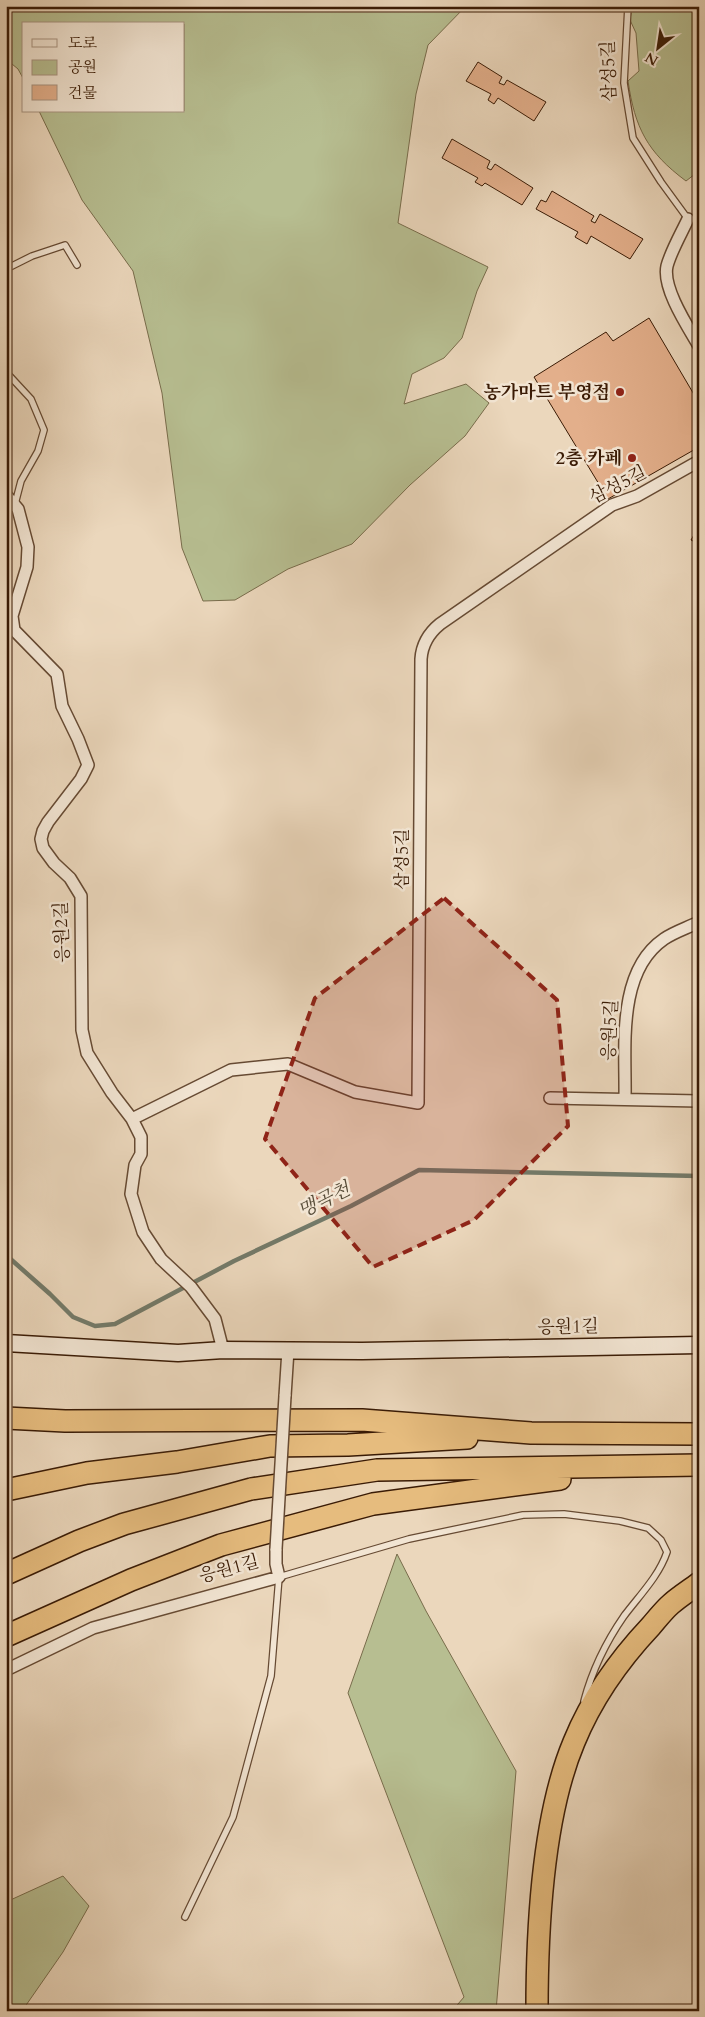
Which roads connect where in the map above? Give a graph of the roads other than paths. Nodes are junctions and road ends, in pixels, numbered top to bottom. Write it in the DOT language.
graph roads {
  1 [pos="628,6"];
  2 [pos="688,219"];
  3 [pos="77,265"];
  4 [pos="6,269"];
  5 [pos="699,346"];
  6 [pos="6,372"];
  7 [pos="699,461"];
  8 [pos="6,495"];
  9 [pos="14,505"];
  10 [pos="699,922"];
  11 [pos="550,1098"];
  12 [pos="625,1098"];
  13 [pos="699,1100"];
  14 [pos="132,1119"];
  15 [pos="6,1343"];
  16 [pos="699,1345"];
  17 [pos="223,1350"];
  18 [pos="288,1350"];
  19 [pos="6,1418"];
  20 [pos="531,1433"];
  21 [pos="699,1434"];
  22 [pos="689,1465"];
  23 [pos="6,1490"];
  24 [pos="6,1574"];
  25 [pos="279,1577"];
  26 [pos="699,1583"];
  27 [pos="6,1636"];
  28 [pos="6,1670"];
  29 [pos="574,1742"];
  30 [pos="185,1917"];
  31 [pos="537,2011"];
  1 -- 2 [label="lane, 삼성5길"];
  2 -- 5 [label="street, 삼성5길"];
  3 -- 4 [label="lane"];
  6 -- 9 [label="lane"];
  7 -- 14 [label="street, 삼성5길"];
  8 -- 9 [label="street, 응원2길"];
  9 -- 14 [label="street, 응원2길"];
  10 -- 12 [label="street, 응원5길"];
  11 -- 12 [label="street"];
  12 -- 13 [label="street"];
  14 -- 17 [label="street, 응원2길"];
  15 -- 17 [label="street, 응원1길"];
  16 -- 18 [label="street, 응원1길"];
  17 -- 18 [label="street, 응원1길"];
  18 -- 25 [label="street, 응원1길, bridge"];
  19 -- 20 [label="highway"];
  20 -- 21 [label="highway"];
  20 -- 23 [label="highway"];
  22 -- 24 [label="highway"];
  22 -- 27 [label="highway"];
  25 -- 28 [label="street, 응원1길"];
  25 -- 29 [label="lane"];
  25 -- 30 [label="lane"];
  26 -- 29 [label="highway"];
  29 -- 31 [label="highway"];
}
